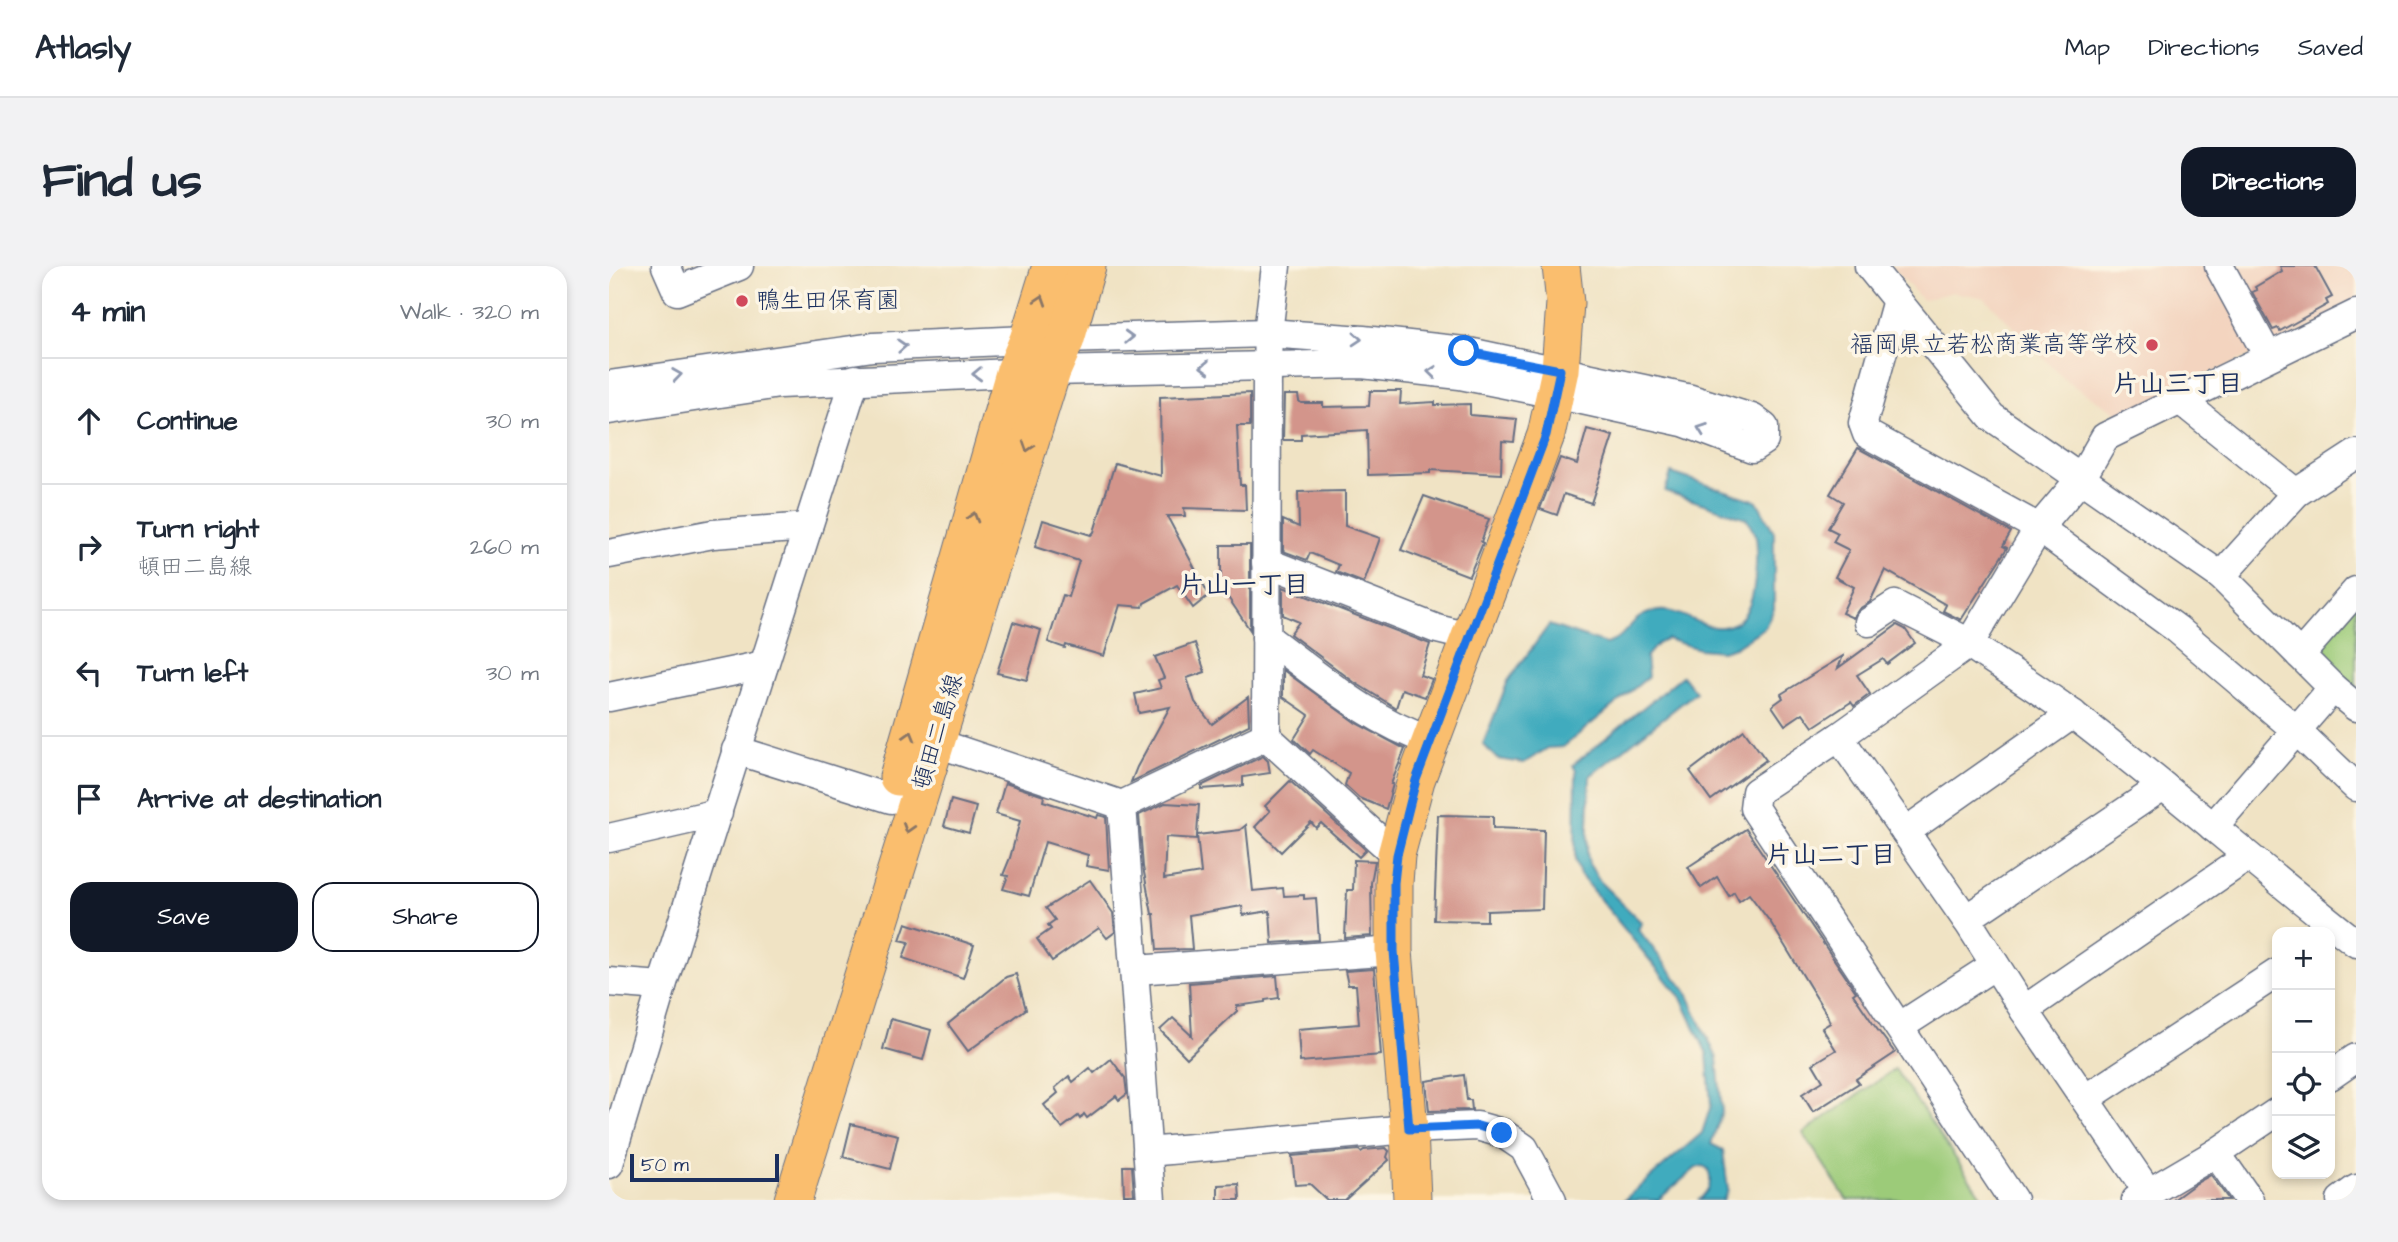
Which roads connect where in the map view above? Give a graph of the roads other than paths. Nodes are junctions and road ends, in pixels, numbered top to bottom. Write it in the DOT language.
graph roads {
  1 [pos="666,266"];
  2 [pos="739,266"];
  3 [pos="1051,266"];
  4 [pos="1087,266"];
  5 [pos="1276,266"];
  6 [pos="1561,266"];
  7 [pos="1869,266"];
  8 [pos="2219,266"];
  9 [pos="1897,300"];
  10 [pos="2356,314"];
  11 [pos="1268,333"];
  12 [pos="1028,340"];
  13 [pos="1059,355"];
  14 [pos="2268,356"];
  15 [pos="1268,366"];
  16 [pos="1014,373"];
  17 [pos="855,379"];
  18 [pos="1557,382"];
  19 [pos="609,385"];
  20 [pos="2180,400"];
  21 [pos="609,411"];
  22 [pos="2356,454"];
  23 [pos="2082,477"];
  24 [pos="2296,493"];
  25 [pos="808,527"];
  26 [pos="2039,528"];
  27 [pos="609,554"];
  28 [pos="1266,562"];
  29 [pos="2221,576"];
  30 [pos="2356,592"];
  31 [pos="1870,622"];
  32 [pos="1266,637"];
  33 [pos="1470,637"];
  34 [pos="1970,643"];
  35 [pos="2300,655"];
  36 [pos="764,665"];
  37 [pos="2333,688"];
  38 [pos="609,697"];
  39 [pos="2356,707"];
  40 [pos="2073,714"];
  41 [pos="2295,729"];
  42 [pos="1266,736"];
  43 [pos="1839,737"];
  44 [pos="1431,741"];
  45 [pos="934,743"];
  46 [pos="736,750"];
  47 [pos="2162,786"];
  48 [pos="2356,787"];
  49 [pos="891,799"];
  50 [pos="1122,805"];
  51 [pos="718,813"];
  52 [pos="2213,827"];
  53 [pos="1905,832"];
  54 [pos="609,838"];
  55 [pos="1397,855"];
  56 [pos="2247,857"];
  57 [pos="1966,919"];
  58 [pos="2342,938"];
  59 [pos="1394,951"];
  60 [pos="1995,965"];
  61 [pos="1136,970"];
  62 [pos="2272,976"];
  63 [pos="609,982"];
  64 [pos="662,986"];
  65 [pos="2024,1010"];
  66 [pos="1899,1027"];
  67 [pos="2356,1058"];
  68 [pos="2335,1073"];
  69 [pos="2085,1100"];
  70 [pos="617,1111"];
  71 [pos="2272,1115"];
  72 [pos="1409,1129"];
  73 [pos="1147,1152"];
  74 [pos="2216,1153"];
  75 [pos="609,1164"];
  76 [pos="2356,1189"];
  77 [pos="2142,1196"];
  78 [pos="769,1200"];
  79 [pos="793,1200"];
  80 [pos="1151,1200"];
  81 [pos="1412,1200"];
  82 [pos="1552,1200"];
  83 [pos="2013,1200"];
  84 [pos="2249,1200"];
  85 [pos="2341,1200"];
  1 -- 2 [label="street"];
  12 -- 3 [label="main road, 頓田二島線, one-way"];
  4 -- 13 [label="main road, 頓田二島線"];
  5 -- 11 [label="street"];
  6 -- 18 [label="main road"];
  7 -- 9 [label="street"];
  8 -- 14 [label="street"];
  9 -- 23 [label="street"];
  9 -- 26 [label="street"];
  10 -- 14 [label="street"];
  13 -- 11 [label="street, one-way"];
  11 -- 15 [label="street"];
  11 -- 18 [label="street, one-way"];
  12 -- 13 [label="street"];
  12 -- 16 [label="main road, 頓田二島線"];
  19 -- 12 [label="street, one-way"];
  15 -- 13 [label="street, one-way"];
  13 -- 16 [label="street"];
  13 -- 45 [label="main road, 頓田二島線, one-way"];
  14 -- 20 [label="street"];
  18 -- 15 [label="street, one-way"];
  15 -- 28 [label="street"];
  16 -- 17 [label="street, one-way"];
  49 -- 16 [label="main road, 頓田二島線, one-way"];
  17 -- 21 [label="street"];
  17 -- 25 [label="street"];
  18 -- 18 [label="street, one-way"];
  18 -- 33 [label="main road"];
  20 -- 23 [label="street"];
  20 -- 24 [label="street"];
  22 -- 24 [label="street"];
  23 -- 26 [label="street"];
  23 -- 29 [label="street"];
  24 -- 29 [label="street"];
  25 -- 27 [label="street"];
  25 -- 36 [label="street"];
  26 -- 34 [label="street"];
  26 -- 41 [label="street"];
  28 -- 32 [label="street"];
  28 -- 33 [label="street"];
  29 -- 35 [label="street"];
  30 -- 35 [label="street"];
  31 -- 34 [label="street"];
  32 -- 42 [label="street"];
  32 -- 44 [label="street"];
  33 -- 44 [label="main road"];
  34 -- 40 [label="street"];
  34 -- 43 [label="street"];
  35 -- 37 [label="street"];
  36 -- 38 [label="street"];
  36 -- 46 [label="street"];
  37 -- 39 [label="street"];
  37 -- 41 [label="street"];
  40 -- 47 [label="street"];
  40 -- 53 [label="street"];
  41 -- 48 [label="street"];
  41 -- 52 [label="street"];
  42 -- 50 [label="street"];
  42 -- 55 [label="street"];
  43 -- 53 [label="street"];
  43 -- 66 [label="street"];
  44 -- 55 [label="main road"];
  45 -- 50 [label="street"];
  45 -- 79 [label="main road, 頓田二島線, one-way"];
  46 -- 49 [label="street"];
  46 -- 51 [label="street"];
  47 -- 52 [label="street"];
  47 -- 57 [label="street"];
  49 -- 78 [label="main road, 頓田二島線"];
  50 -- 61 [label="street"];
  51 -- 54 [label="street"];
  51 -- 64 [label="street"];
  52 -- 56 [label="street"];
  53 -- 57 [label="street"];
  55 -- 59 [label="main road"];
  56 -- 58 [label="street"];
  56 -- 65 [label="street"];
  57 -- 60 [label="street"];
  59 -- 61 [label="street"];
  59 -- 72 [label="main road"];
  60 -- 65 [label="street"];
  60 -- 66 [label="street"];
  61 -- 73 [label="street"];
  62 -- 69 [label="street"];
  63 -- 64 [label="street"];
  64 -- 70 [label="street"];
  65 -- 69 [label="street"];
  66 -- 83 [label="street"];
  67 -- 68 [label="street"];
  69 -- 77 [label="street"];
  70 -- 75 [label="street"];
  71 -- 74 [label="street"];
  72 -- 73 [label="street"];
  72 -- 81 [label="main road"];
  72 -- 82 [label="street"];
  73 -- 80 [label="street"];
  74 -- 77 [label="street"];
  74 -- 84 [label="street"];
  76 -- 85 [label="street"];
}
